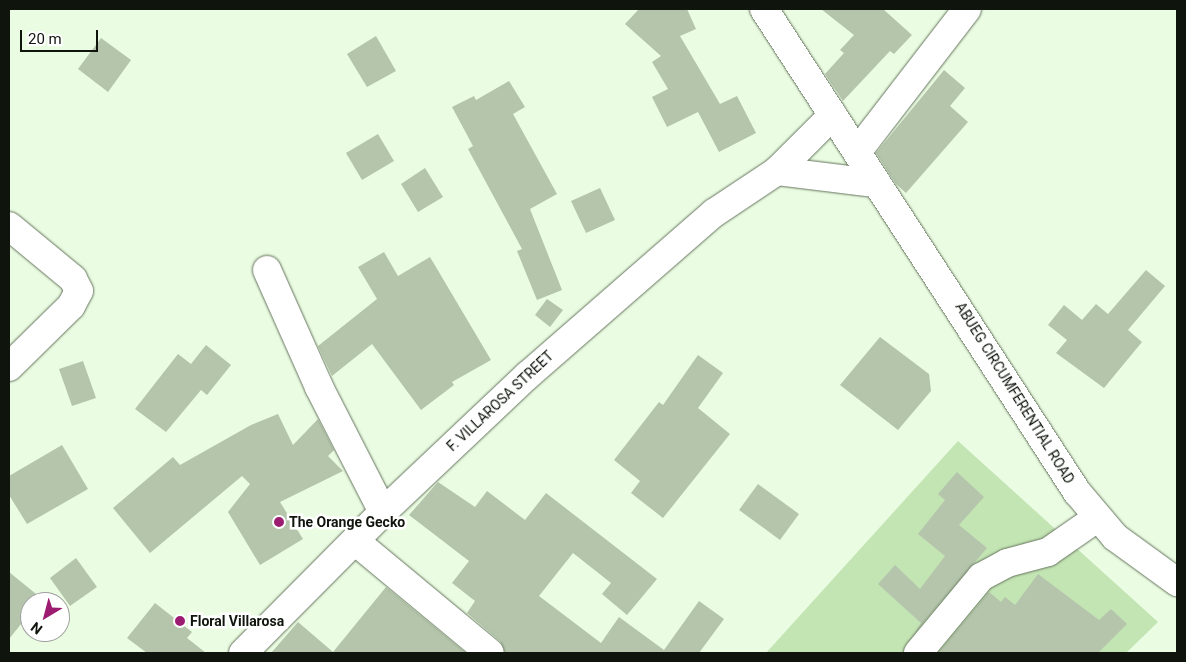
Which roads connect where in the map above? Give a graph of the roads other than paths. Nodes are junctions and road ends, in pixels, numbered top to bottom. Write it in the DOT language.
graph roads {
  1 [pos="764,9"];
  2 [pos="967,9"];
  3 [pos="832,115"];
  4 [pos="857,152"];
  5 [pos="777,171"];
  6 [pos="875,183"];
  7 [pos="9,226"];
  8 [pos="266,270"];
  9 [pos="9,367"];
  10 [pos="383,512"];
  11 [pos="1096,518"];
  12 [pos="355,541"];
  13 [pos="1177,582"];
  14 [pos="243,653"];
  15 [pos="490,653"];
  16 [pos="918,653"];
  1 -- 3 [label="street, ABUEG CIRCUMFERENTIAL ROAD"];
  2 -- 4 [label="street"];
  3 -- 4 [label="street, ABUEG CIRCUMFERENTIAL ROAD"];
  3 -- 5 [label="street, F. VILLAROSA STREET"];
  4 -- 6 [label="street, ABUEG CIRCUMFERENTIAL ROAD"];
  5 -- 6 [label="street"];
  5 -- 10 [label="street, F. VILLAROSA STREET"];
  6 -- 11 [label="street, ABUEG CIRCUMFERENTIAL ROAD"];
  7 -- 9 [label="street"];
  8 -- 10 [label="street"];
  10 -- 12 [label="street, F. VILLAROSA STREET"];
  11 -- 13 [label="street, ABUEG CIRCUMFERENTIAL ROAD"];
  11 -- 16 [label="street"];
  12 -- 14 [label="street, F. VILLAROSA STREET"];
  12 -- 15 [label="street"];
}
